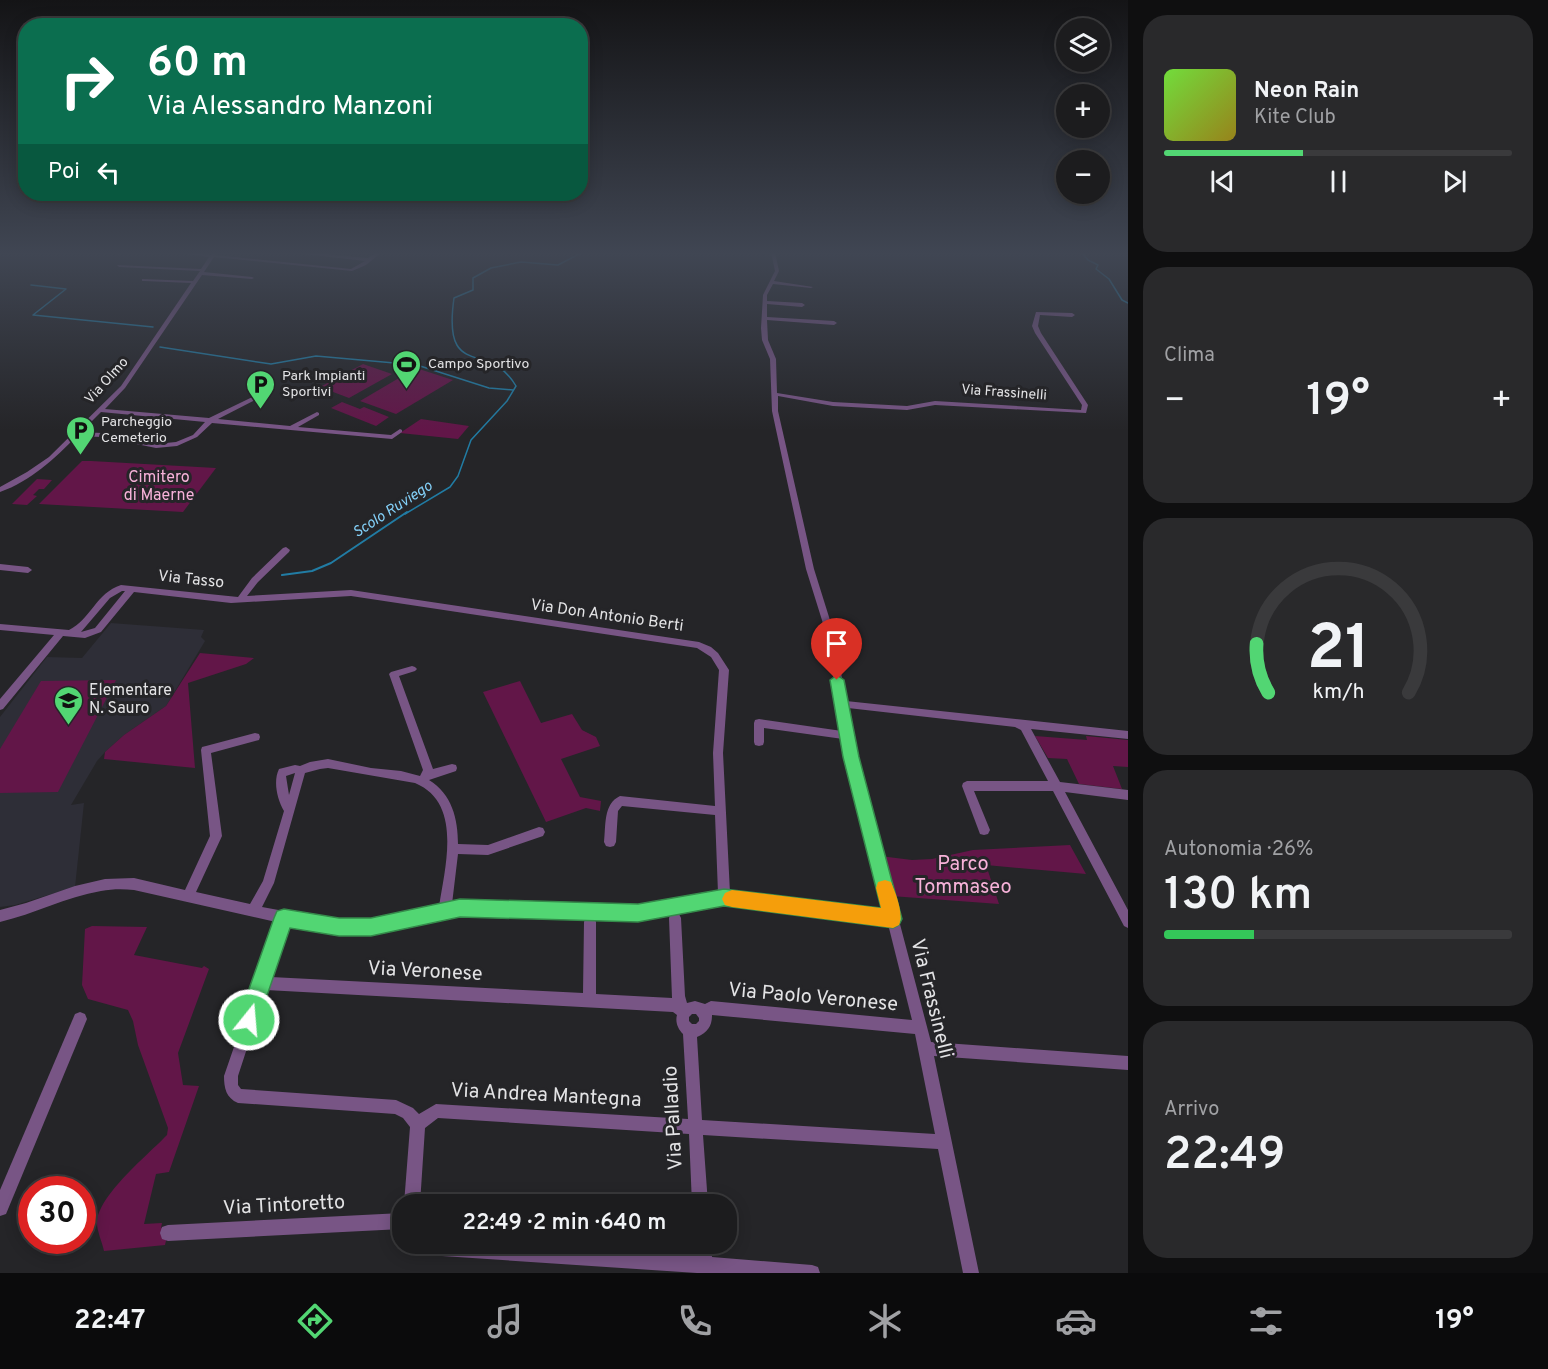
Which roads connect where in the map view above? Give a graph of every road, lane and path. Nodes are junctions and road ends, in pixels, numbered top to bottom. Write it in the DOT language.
graph roads {
  1 [pos="174,311"];
  2 [pos="764,311"];
  3 [pos="1072,315"];
  4 [pos="764,318"];
  5 [pos="834,323"];
  6 [pos="265,393"];
  7 [pos="774,394"];
  8 [pos="99,410"];
  9 [pos="317,414"];
  10 [pos="210,421"];
  11 [pos="291,428"];
  12 [pos="400,431"];
  13 [pos="75,434"];
  14 [pos="3,488"];
  15 [pos="0,497"];
  16 [pos="286,550"];
  17 [pos="0,567"];
  18 [pos="28,570"];
  19 [pos="132,589"];
  20 [pos="244,600"];
  21 [pos="0,627"];
  22 [pos="65,634"];
  23 [pos="412,669"];
  24 [pos="841,704"];
  25 [pos="0,706"];
  26 [pos="1022,724"];
  27 [pos="1128,735"];
  28 [pos="847,736"];
  29 [pos="255,737"];
  30 [pos="759,742"];
  31 [pos="453,768"];
  32 [pos="300,771"];
  33 [pos="425,779"];
  34 [pos="1057,786"];
  35 [pos="1128,795"];
  36 [pos="290,810"];
  37 [pos="721,811"];
  38 [pos="984,830"];
  39 [pos="539,832"];
  40 [pos="610,842"];
  41 [pos="452,849"];
  42 [pos="188,896"];
  43 [pos="724,898"];
  44 [pos="445,910"];
  45 [pos="253,911"];
  46 [pos="0,916"];
  47 [pos="284,918"];
  48 [pos="675,918"];
  49 [pos="893,919"];
  50 [pos="590,922"];
  51 [pos="1128,922"];
  52 [pos="260,983"];
  53 [pos="589,1000"];
  54 [pos="684,1012"];
  55 [pos="703,1013"];
  56 [pos="80,1019"];
  57 [pos="921,1028"];
  58 [pos="690,1030"];
  59 [pos="925,1048"];
  60 [pos="1128,1063"];
  61 [pos="418,1124"];
  62 [pos="695,1125"];
  63 [pos="944,1142"];
  64 [pos="413,1194"];
  65 [pos="699,1194"];
  66 [pos="0,1208"];
  67 [pos="392,1222"];
  68 [pos="168,1233"];
  69 [pos="515,1254"];
  70 [pos="703,1254"];
  71 [pos="704,1269"];
  72 [pos="812,1273"];
  73 [pos="971,1273"];
  1 -- 8 [label="street, Via Olmo"];
  2 -- 4 [label="street, Via Frassinelli"];
  3 -- 7 [label="street, Via Frassinelli"];
  4 -- 5 [label="street"];
  4 -- 7 [label="street, Via Frassinelli"];
  6 -- 10 [label="street"];
  7 -- 24 [label="street, Via Frassinelli"];
  8 -- 10 [label="street"];
  8 -- 13 [label="street, Via Olmo"];
  9 -- 11 [label="street"];
  10 -- 11 [label="street"];
  10 -- 13 [label="street"];
  11 -- 12 [label="street"];
  13 -- 14 [label="street, Via Olmo"];
  14 -- 15 [label="street, Via Olmo"];
  16 -- 20 [label="street"];
  17 -- 18 [label="street"];
  19 -- 20 [label="street, Via Tasso"];
  19 -- 22 [label="street, Via Tasso"];
  19 -- 22 [label="street"];
  20 -- 37 [label="street, Via Don Antonio Berti"];
  21 -- 22 [label="street"];
  22 -- 25 [label="street, Via Tasso"];
  23 -- 33 [label="street"];
  24 -- 26 [label="street"];
  24 -- 28 [label="street, Via Frassinelli"];
  26 -- 27 [label="street"];
  26 -- 34 [label="street"];
  28 -- 30 [label="street"];
  28 -- 49 [label="street, Via Frassinelli"];
  29 -- 42 [label="street"];
  31 -- 33 [label="street"];
  32 -- 33 [label="street"];
  32 -- 36 [label="street"];
  32 -- 36 [label="street"];
  33 -- 41 [label="street"];
  34 -- 35 [label="street"];
  34 -- 38 [label="street"];
  34 -- 51 [label="street"];
  36 -- 45 [label="street"];
  37 -- 40 [label="street"];
  37 -- 43 [label="street, Via Don Antonio Berti"];
  39 -- 41 [label="street"];
  41 -- 44 [label="street"];
  42 -- 45 [label="street"];
  42 -- 46 [label="street"];
  43 -- 44 [label="street"];
  43 -- 49 [label="street"];
  44 -- 47 [label="street"];
  45 -- 47 [label="street"];
  47 -- 52 [label="street"];
  48 -- 54 [label="street, Via Palladio"];
  49 -- 57 [label="street, Via Frassinelli"];
  50 -- 53 [label="street"];
  52 -- 53 [label="street, Via Veronese"];
  52 -- 61 [label="street"];
  53 -- 54 [label="street, Via Veronese"];
  54 -- 55 [label="street"];
  54 -- 58 [label="street, Via Palladio"];
  55 -- 57 [label="street, Via Paolo Veronese"];
  55 -- 58 [label="street"];
  56 -- 66 [label="street"];
  57 -- 59 [label="street, Via Frassinelli"];
  58 -- 62 [label="street, Via Palladio"];
  59 -- 60 [label="street"];
  59 -- 63 [label="street, Via Frassinelli"];
  61 -- 62 [label="street, Via Andrea Mantegna"];
  61 -- 64 [label="street"];
  62 -- 63 [label="street, Via Andrea Mantegna"];
  62 -- 65 [label="street, Via Palladio"];
  63 -- 73 [label="street, Via Frassinelli"];
  67 -- 68 [label="street, Via Tintoretto"];
  69 -- 71 [label="street"];
  70 -- 71 [label="street"];
  71 -- 72 [label="street"];
}
